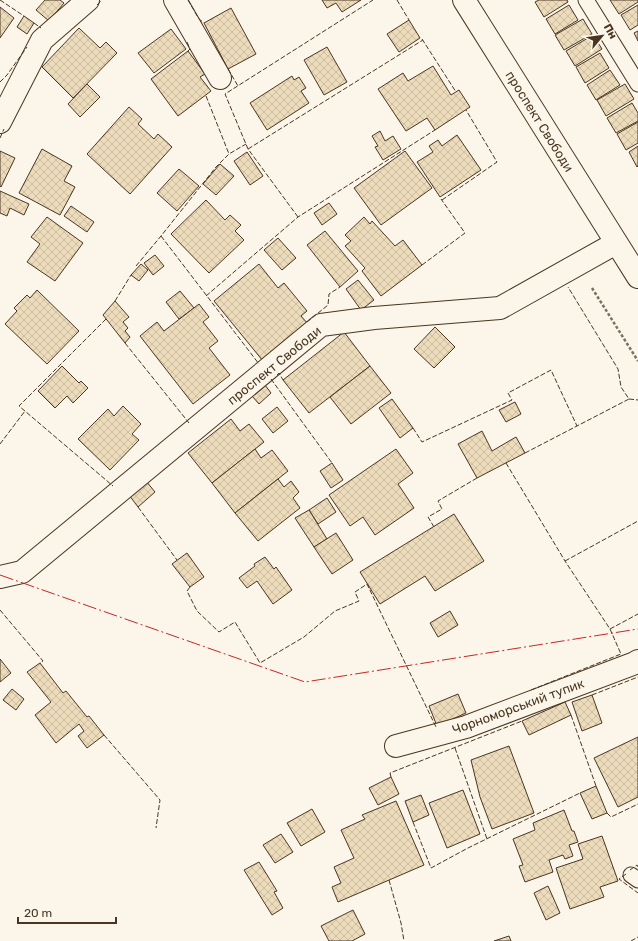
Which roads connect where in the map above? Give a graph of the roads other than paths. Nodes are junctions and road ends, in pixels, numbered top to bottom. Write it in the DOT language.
graph roads {
  1 [pos="88,0"];
  2 [pos="175,0"];
  3 [pos="464,0"];
  4 [pos="586,0"];
  5 [pos="220,78"];
  6 [pos="638,84"];
  7 [pos="0,122"];
  8 [pos="616,243"];
  9 [pos="638,277"];
  10 [pos="0,577"];
  11 [pos="638,661"];
  12 [pos="396,746"];
  1 -- 7 [label="street"];
  2 -- 5 [label="street"];
  3 -- 8 [label="street, проспект Свободи"];
  4 -- 6 [label="lane"];
  8 -- 9 [label="street, проспект Свободи"];
  8 -- 10 [label="street, проспект Свободи"];
  11 -- 12 [label="street, Чорноморський тупик"];
}
